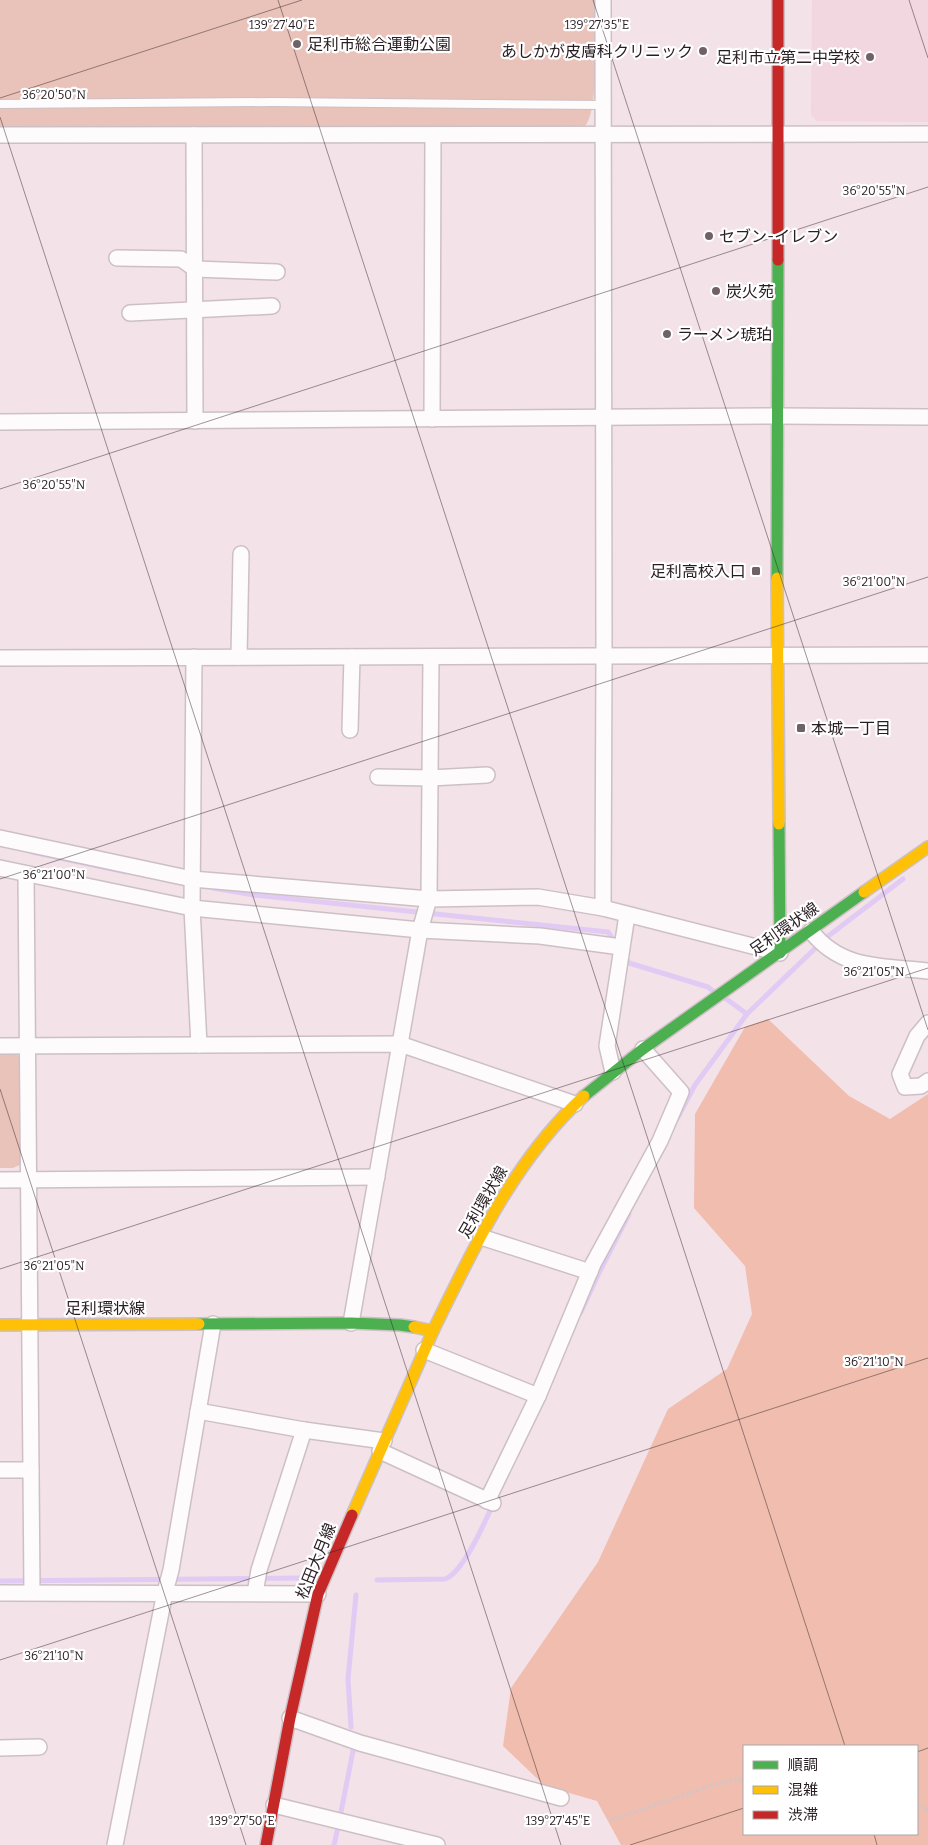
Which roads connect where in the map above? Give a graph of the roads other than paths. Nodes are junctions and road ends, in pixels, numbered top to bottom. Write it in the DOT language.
graph roads {
  1 [pos="603,0"];
  2 [pos="778,0"];
  3 [pos="0,104"];
  4 [pos="603,105"];
  5 [pos="604,134"];
  6 [pos="928,134"];
  7 [pos="0,135"];
  8 [pos="194,135"];
  9 [pos="433,135"];
  10 [pos="779,135"];
  11 [pos="117,258"];
  12 [pos="194,269"];
  13 [pos="277,272"];
  14 [pos="272,306"];
  15 [pos="195,310"];
  16 [pos="130,313"];
  17 [pos="778,416"];
  18 [pos="928,417"];
  19 [pos="604,418"];
  20 [pos="432,419"];
  21 [pos="195,421"];
  22 [pos="0,422"];
  23 [pos="241,554"];
  24 [pos="928,655"];
  25 [pos="194,657"];
  26 [pos="352,657"];
  27 [pos="431,657"];
  28 [pos="604,657"];
  29 [pos="777,657"];
  30 [pos="0,658"];
  31 [pos="240,658"];
  32 [pos="350,730"];
  33 [pos="487,775"];
  34 [pos="378,777"];
  35 [pos="430,778"];
  36 [pos="0,838"];
  37 [pos="928,847"];
  38 [pos="0,868"];
  39 [pos="26,874"];
  40 [pos="192,879"];
  41 [pos="429,899"];
  42 [pos="192,908"];
  43 [pos="603,908"];
  44 [pos="627,915"];
  45 [pos="420,930"];
  46 [pos="818,939"];
  47 [pos="622,947"];
  48 [pos="780,953"];
  49 [pos="928,971"];
  50 [pos="928,1023"];
  51 [pos="400,1044"];
  52 [pos="199,1045"];
  53 [pos="0,1046"];
  54 [pos="27,1046"];
  55 [pos="643,1048"];
  56 [pos="612,1072"];
  57 [pos="928,1081"];
  58 [pos="575,1104"];
  59 [pos="377,1177"];
  60 [pos="0,1180"];
  61 [pos="29,1180"];
  62 [pos="481,1237"];
  63 [pos="590,1272"];
  64 [pos="351,1323"];
  65 [pos="29,1324"];
  66 [pos="213,1324"];
  67 [pos="0,1325"];
  68 [pos="433,1331"];
  69 [pos="424,1350"];
  70 [pos="538,1396"];
  71 [pos="198,1411"];
  72 [pos="304,1430"];
  73 [pos="382,1446"];
  74 [pos="0,1470"];
  75 [pos="31,1470"];
  76 [pos="257,1582"];
  77 [pos="32,1584"];
  78 [pos="166,1589"];
  79 [pos="0,1593"];
  80 [pos="318,1594"];
  81 [pos="290,1718"];
  82 [pos="39,1746"];
  83 [pos="0,1748"];
  84 [pos="560,1798"];
  85 [pos="274,1805"];
  86 [pos="116,1845"];
  87 [pos="266,1845"];
  88 [pos="437,1845"];
  1 -- 4 [label="street"];
  2 -- 10 [label="main road"];
  3 -- 4 [label="lane"];
  4 -- 5 [label="street"];
  5 -- 9 [label="street"];
  5 -- 10 [label="street"];
  5 -- 19 [label="street"];
  6 -- 10 [label="street"];
  7 -- 8 [label="street"];
  8 -- 9 [label="street"];
  8 -- 12 [label="street"];
  9 -- 20 [label="street"];
  10 -- 17 [label="main road"];
  11 -- 12 [label="street"];
  12 -- 13 [label="street"];
  12 -- 15 [label="street"];
  14 -- 15 [label="street"];
  15 -- 16 [label="street"];
  15 -- 21 [label="street"];
  17 -- 18 [label="street"];
  17 -- 19 [label="street"];
  17 -- 29 [label="main road"];
  19 -- 20 [label="street"];
  19 -- 28 [label="street"];
  20 -- 21 [label="street"];
  21 -- 22 [label="street"];
  23 -- 31 [label="street"];
  24 -- 29 [label="street"];
  25 -- 30 [label="street"];
  25 -- 31 [label="street"];
  25 -- 40 [label="street"];
  26 -- 27 [label="street"];
  26 -- 31 [label="street"];
  26 -- 32 [label="street"];
  27 -- 28 [label="street"];
  27 -- 35 [label="street"];
  28 -- 29 [label="street"];
  28 -- 43 [label="street"];
  29 -- 48 [label="main road"];
  33 -- 35 [label="street"];
  34 -- 35 [label="street"];
  35 -- 41 [label="street"];
  36 -- 40 [label="street"];
  37 -- 46 [label="main road, 足利環状線"];
  38 -- 39 [label="street"];
  39 -- 42 [label="street"];
  39 -- 54 [label="street"];
  40 -- 41 [label="street"];
  40 -- 42 [label="street"];
  41 -- 43 [label="street"];
  41 -- 45 [label="street"];
  42 -- 45 [label="street"];
  42 -- 52 [label="street"];
  43 -- 44 [label="street"];
  44 -- 47 [label="street"];
  44 -- 48 [label="street"];
  45 -- 47 [label="street"];
  45 -- 51 [label="street"];
  46 -- 48 [label="main road, 足利環状線"];
  46 -- 49 [label="street"];
  47 -- 56 [label="street"];
  48 -- 55 [label="main road, 足利環状線"];
  50 -- 57 [label="street"];
  51 -- 52 [label="street"];
  51 -- 58 [label="street"];
  51 -- 59 [label="street"];
  52 -- 54 [label="street"];
  53 -- 54 [label="street"];
  54 -- 61 [label="street"];
  55 -- 56 [label="main road, 足利環状線"];
  55 -- 63 [label="street"];
  56 -- 58 [label="main road, 足利環状線"];
  58 -- 62 [label="main road, 足利環状線"];
  59 -- 61 [label="street"];
  59 -- 64 [label="street"];
  60 -- 61 [label="street"];
  61 -- 65 [label="street"];
  62 -- 63 [label="street"];
  62 -- 68 [label="main road, 足利環状線"];
  63 -- 70 [label="street"];
  64 -- 66 [label="main road, 足利環状線"];
  64 -- 68 [label="main road, 足利環状線"];
  65 -- 66 [label="main road, 足利環状線"];
  65 -- 67 [label="main road, 足利環状線"];
  65 -- 75 [label="street"];
  66 -- 71 [label="street"];
  68 -- 69 [label="main road, 松田大月線"];
  69 -- 70 [label="street"];
  69 -- 73 [label="main road, 松田大月線"];
  70 -- 73 [label="street"];
  71 -- 72 [label="street"];
  71 -- 78 [label="street"];
  72 -- 73 [label="street"];
  72 -- 76 [label="street"];
  73 -- 80 [label="main road, 松田大月線"];
  74 -- 75 [label="street"];
  75 -- 77 [label="street"];
  76 -- 78 [label="street"];
  76 -- 80 [label="street"];
  77 -- 78 [label="street"];
  77 -- 79 [label="street"];
  78 -- 86 [label="street"];
  80 -- 81 [label="main road, 松田大月線"];
  81 -- 84 [label="street"];
  81 -- 85 [label="main road, 松田大月線"];
  82 -- 83 [label="street"];
  85 -- 87 [label="main road, 松田大月線"];
  85 -- 88 [label="street"];
}
